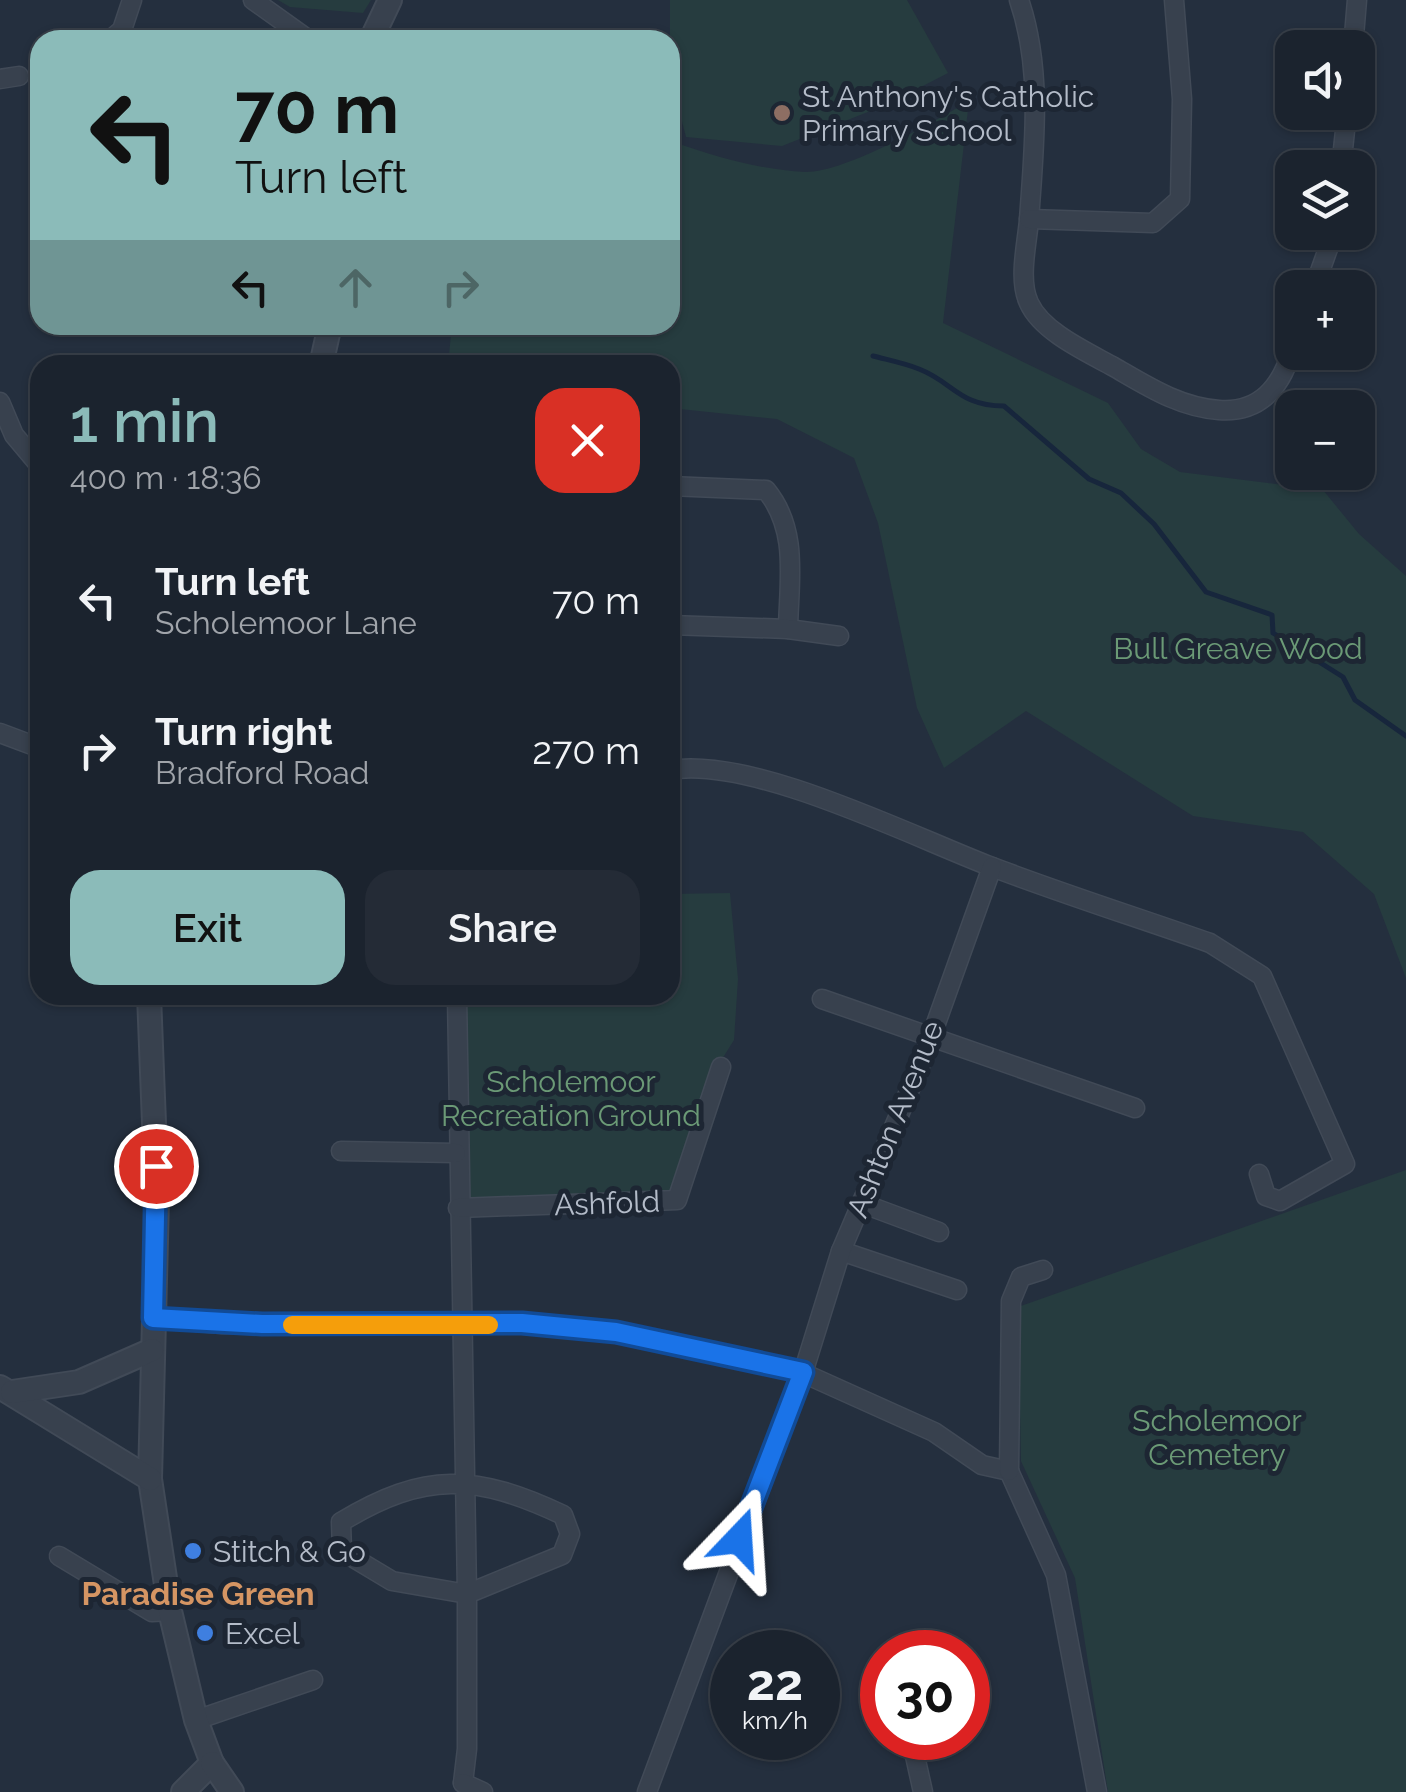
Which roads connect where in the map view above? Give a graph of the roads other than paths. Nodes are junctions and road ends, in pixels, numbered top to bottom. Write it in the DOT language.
graph roads {
  1 [pos="132,0"];
  2 [pos="254,0"];
  3 [pos="390,0"];
  4 [pos="1019,0"];
  5 [pos="1174,0"];
  6 [pos="1357,0"];
  7 [pos="122,30"];
  8 [pos="295,30"];
  9 [pos="376,30"];
  10 [pos="1354,30"];
  11 [pos="20,76"];
  12 [pos="0,79"];
  13 [pos="1029,220"];
  14 [pos="1286,370"];
  15 [pos="0,402"];
  16 [pos="7,438"];
  17 [pos="30,458"];
  18 [pos="680,486"];
  19 [pos="680,625"];
  20 [pos="788,629"];
  21 [pos="839,636"];
  22 [pos="0,733"];
  23 [pos="30,744"];
  24 [pos="680,768"];
  25 [pos="992,867"];
  26 [pos="822,999"];
  27 [pos="149,1005"];
  28 [pos="457,1005"];
  29 [pos="932,1034"];
  30 [pos="721,1067"];
  31 [pos="1135,1108"];
  32 [pos="340,1151"];
  33 [pos="456,1153"];
  34 [pos="1259,1174"];
  35 [pos="861,1203"];
  36 [pos="458,1208"];
  37 [pos="939,1232"];
  38 [pos="841,1251"];
  39 [pos="1043,1270"];
  40 [pos="956,1290"];
  41 [pos="153,1318"];
  42 [pos="461,1326"];
  43 [pos="152,1350"];
  44 [pos="803,1372"];
  45 [pos="6,1390"];
  46 [pos="1009,1471"];
  47 [pos="150,1478"];
  48 [pos="462,1480"];
  49 [pos="59,1556"];
  50 [pos="467,1594"];
  51 [pos="170,1611"];
  52 [pos="312,1680"];
  53 [pos="196,1720"];
  54 [pos="916,1760"];
  55 [pos="212,1763"];
  56 [pos="456,1787"];
  57 [pos="183,1792"];
  58 [pos="232,1792"];
  59 [pos="483,1792"];
  60 [pos="647,1792"];
  61 [pos="923,1792"];
  62 [pos="1097,1792"];
  1 -- 7 [label="street"];
  2 -- 8 [label="street"];
  3 -- 9 [label="street"];
  4 -- 13 [label="street"];
  5 -- 13 [label="street"];
  6 -- 10 [label="street"];
  11 -- 12 [label="street"];
  13 -- 14 [label="street"];
  15 -- 16 [label="street"];
  16 -- 17 [label="street"];
  18 -- 20 [label="street"];
  19 -- 20 [label="street"];
  20 -- 21 [label="street"];
  22 -- 23 [label="street"];
  24 -- 25 [label="street"];
  25 -- 29 [label="street, Ashton Avenue"];
  25 -- 34 [label="street"];
  26 -- 29 [label="street"];
  27 -- 41 [label="street"];
  28 -- 33 [label="street"];
  29 -- 31 [label="street"];
  29 -- 35 [label="street, Ashton Avenue"];
  30 -- 36 [label="street, Ashfold"];
  32 -- 33 [label="street"];
  33 -- 36 [label="street"];
  35 -- 37 [label="street"];
  35 -- 38 [label="street, Ashton Avenue"];
  36 -- 42 [label="street"];
  38 -- 40 [label="street"];
  38 -- 44 [label="street, Ashton Avenue"];
  39 -- 46 [label="street"];
  41 -- 42 [label="street"];
  41 -- 43 [label="street"];
  42 -- 44 [label="street"];
  42 -- 48 [label="street"];
  43 -- 45 [label="street"];
  43 -- 47 [label="street"];
  44 -- 46 [label="street"];
  44 -- 60 [label="street, Ashton Avenue"];
  45 -- 47 [label="street"];
  46 -- 62 [label="street"];
  47 -- 51 [label="street"];
  48 -- 50 [label="street"];
  48 -- 50 [label="street"];
  48 -- 50 [label="street"];
  49 -- 51 [label="street"];
  50 -- 56 [label="street"];
  51 -- 53 [label="street"];
  52 -- 53 [label="street"];
  53 -- 55 [label="street"];
  54 -- 61 [label="street"];
  55 -- 57 [label="street"];
  55 -- 58 [label="street"];
  56 -- 59 [label="street"];
}
